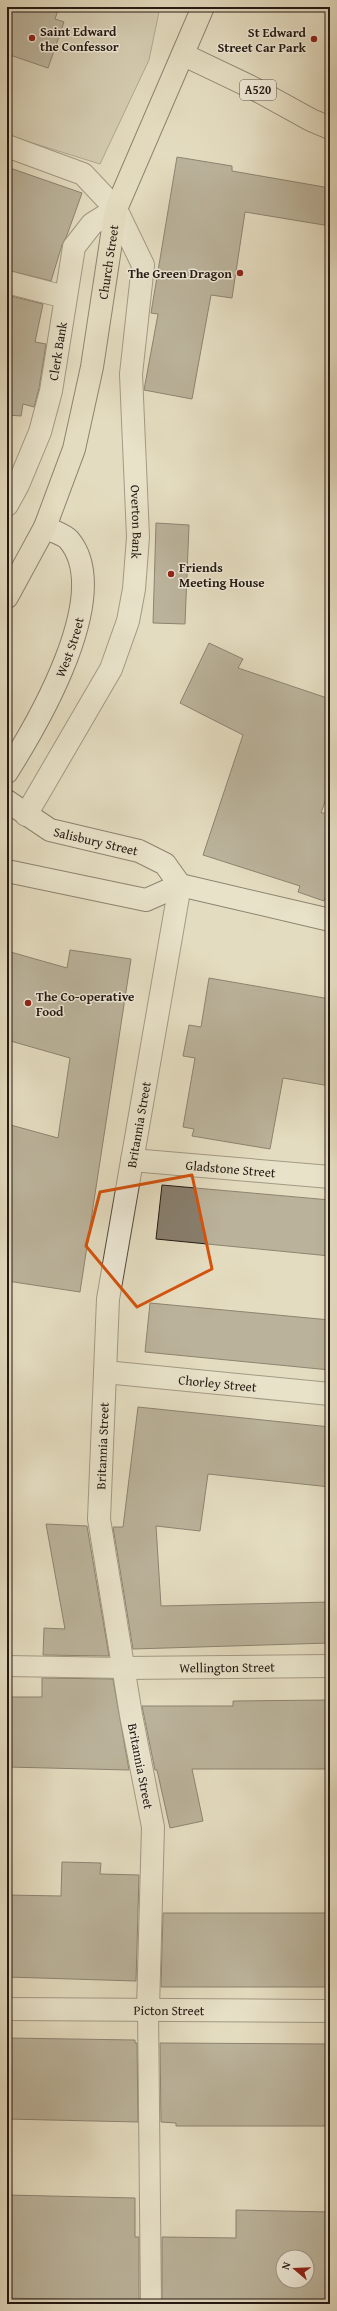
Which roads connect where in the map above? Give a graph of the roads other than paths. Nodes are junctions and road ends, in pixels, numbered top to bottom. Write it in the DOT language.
graph roads {
  1 [pos="203,7"];
  2 [pos="184,56"];
  3 [pos="330,128"];
  4 [pos="7,146"];
  5 [pos="116,209"];
  6 [pos="7,282"];
  7 [pos="65,297"];
  8 [pos="7,506"];
  9 [pos="45,527"];
  10 [pos="7,597"];
  11 [pos="7,772"];
  12 [pos="7,801"];
  13 [pos="26,814"];
  14 [pos="7,871"];
  15 [pos="180,885"];
  16 [pos="330,920"];
  17 [pos="132,1160"];
  18 [pos="330,1177"];
  19 [pos="105,1372"];
  20 [pos="330,1394"];
  21 [pos="7,1666"];
  22 [pos="330,1666"];
  23 [pos="124,1668"];
  24 [pos="7,2009"];
  25 [pos="148,2009"];
  26 [pos="330,2011"];
  27 [pos="151,2304"];
  1 -- 2 [label="highway, Church Street"];
  2 -- 3 [label="highway, A520"];
  2 -- 5 [label="highway, Church Street"];
  4 -- 5 [label="street, Overton Bank"];
  5 -- 7 [label="street, Clerk Bank"];
  5 -- 9 [label="highway, Church Street"];
  5 -- 13 [label="street, Overton Bank"];
  6 -- 7 [label="street"];
  7 -- 8 [label="street, Clerk Bank"];
  9 -- 10 [label="highway, Church Street"];
  9 -- 11 [label="street, West Street"];
  12 -- 13 [label="street, Salisbury Street"];
  13 -- 15 [label="street, Salisbury Street"];
  14 -- 15 [label="street"];
  15 -- 16 [label="street"];
  15 -- 17 [label="street, Britannia Street"];
  17 -- 18 [label="street, Gladstone Street"];
  17 -- 19 [label="street, Britannia Street"];
  19 -- 20 [label="street, Chorley Street"];
  19 -- 23 [label="street, Britannia Street"];
  21 -- 23 [label="lane"];
  22 -- 23 [label="street, Wellington Street"];
  23 -- 25 [label="street, Britannia Street"];
  24 -- 25 [label="street, Picton Street"];
  25 -- 26 [label="street, Picton Street"];
  25 -- 27 [label="lane"];
}
